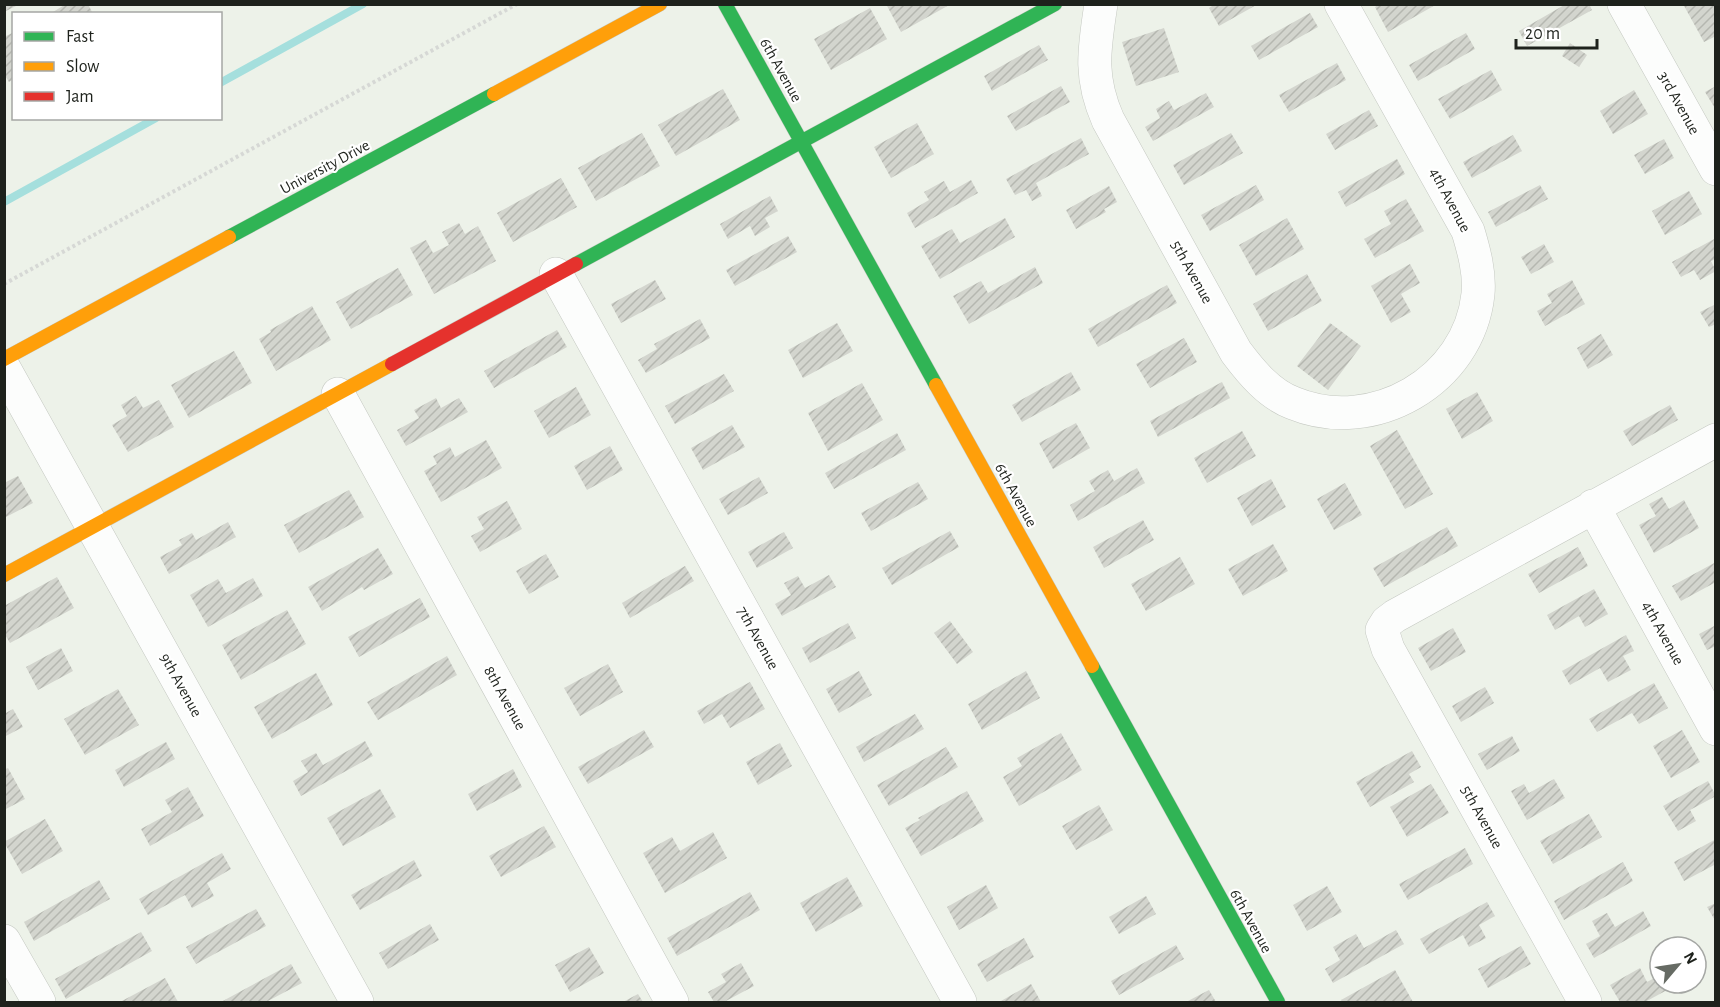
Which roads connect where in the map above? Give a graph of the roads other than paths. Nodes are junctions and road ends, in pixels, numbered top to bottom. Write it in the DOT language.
graph roads {
  1 [pos="660,4"];
  2 [pos="725,4"];
  3 [pos="1054,4"];
  4 [pos="1101,4"];
  5 [pos="1341,4"];
  6 [pos="1624,4"];
  7 [pos="802,141"];
  8 [pos="1716,169"];
  9 [pos="556,274"];
  10 [pos="4,359"];
  11 [pos="4,368"];
  12 [pos="338,394"];
  13 [pos="1412,396"];
  14 [pos="1716,440"];
  15 [pos="1593,506"];
  16 [pos="93,527"];
  17 [pos="4,575"];
  18 [pos="1716,729"];
  19 [pos="4,940"];
  20 [pos="39,1002"];
  21 [pos="357,1002"];
  22 [pos="672,1002"];
  23 [pos="960,1002"];
  24 [pos="1278,1002"];
  25 [pos="1585,1002"];
  1 -- 10 [label="street, University Drive"];
  2 -- 7 [label="street, 6th Avenue"];
  3 -- 7 [label="street"];
  4 -- 13 [label="street, 5th Avenue"];
  5 -- 13 [label="street, 4th Avenue"];
  6 -- 8 [label="street, 3rd Avenue"];
  7 -- 9 [label="street"];
  7 -- 24 [label="street, 6th Avenue"];
  9 -- 12 [label="street"];
  9 -- 23 [label="street, 7th Avenue"];
  11 -- 16 [label="street, 9th Avenue"];
  12 -- 16 [label="street"];
  12 -- 22 [label="street, 8th Avenue"];
  14 -- 15 [label="street"];
  15 -- 18 [label="street, 4th Avenue"];
  15 -- 25 [label="street, 5th Avenue"];
  16 -- 17 [label="street"];
  16 -- 21 [label="street, 9th Avenue"];
  19 -- 20 [label="street"];
}
